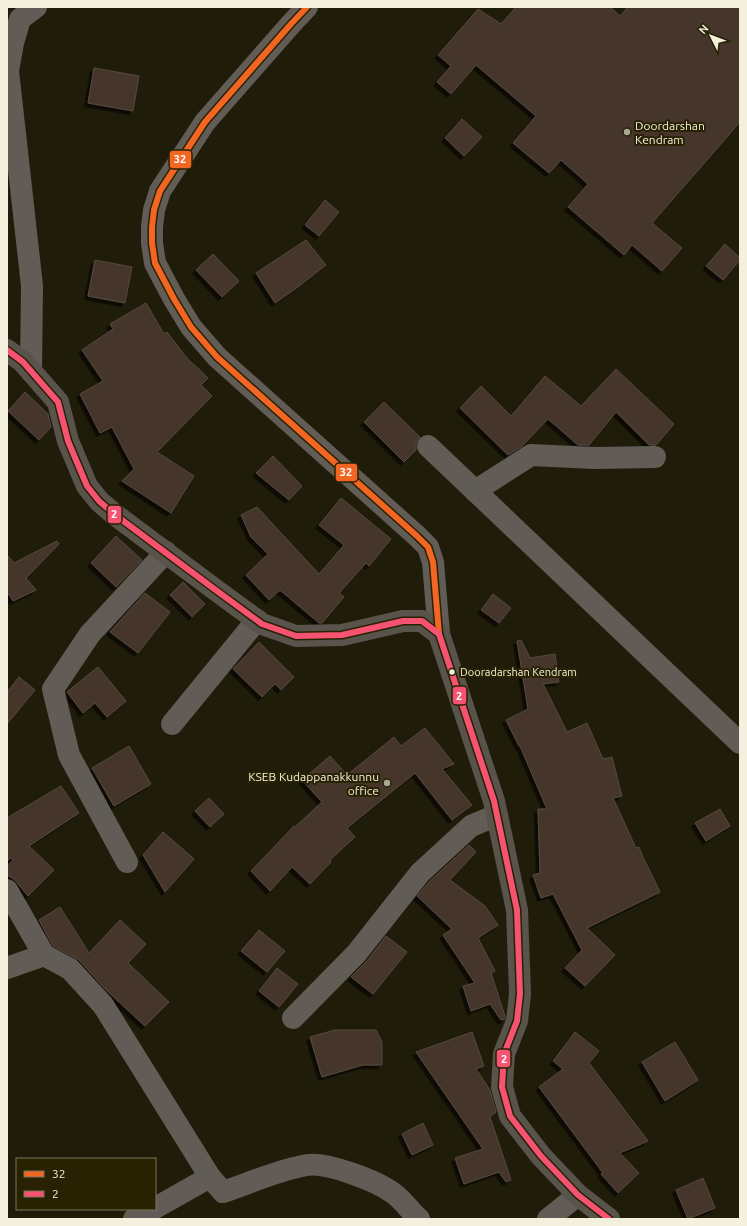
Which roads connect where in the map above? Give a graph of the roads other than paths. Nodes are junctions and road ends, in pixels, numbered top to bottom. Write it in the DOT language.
graph roads {
  1 [pos="36,7"];
  2 [pos="307,7"];
  3 [pos="7,350"];
  4 [pos="31,371"];
  5 [pos="428,446"];
  6 [pos="655,457"];
  7 [pos="475,491"];
  8 [pos="166,552"];
  9 [pos="257,620"];
  10 [pos="439,634"];
  11 [pos="172,724"];
  12 [pos="740,743"];
  13 [pos="497,815"];
  14 [pos="127,862"];
  15 [pos="7,890"];
  16 [pos="44,955"];
  17 [pos="7,968"];
  18 [pos="293,1018"];
  19 [pos="210,1177"];
  20 [pos="578,1195"];
  21 [pos="156,1207"];
  22 [pos="150,1210"];
  23 [pos="134,1219"];
  24 [pos="419,1219"];
  25 [pos="548,1219"];
  26 [pos="609,1219"];
  1 -- 4 [label="street"];
  2 -- 10 [label="street"];
  3 -- 4 [label="main road"];
  4 -- 8 [label="main road"];
  5 -- 7 [label="street"];
  6 -- 7 [label="street"];
  7 -- 12 [label="street"];
  8 -- 9 [label="main road"];
  8 -- 14 [label="street"];
  9 -- 10 [label="main road"];
  9 -- 11 [label="street"];
  10 -- 13 [label="main road"];
  13 -- 18 [label="street"];
  13 -- 20 [label="main road"];
  15 -- 16 [label="street"];
  16 -- 17 [label="street"];
  16 -- 19 [label="street"];
  19 -- 21 [label="street"];
  19 -- 24 [label="street"];
  20 -- 25 [label="street"];
  20 -- 26 [label="main road"];
  22 -- 23 [label="street"];
}
